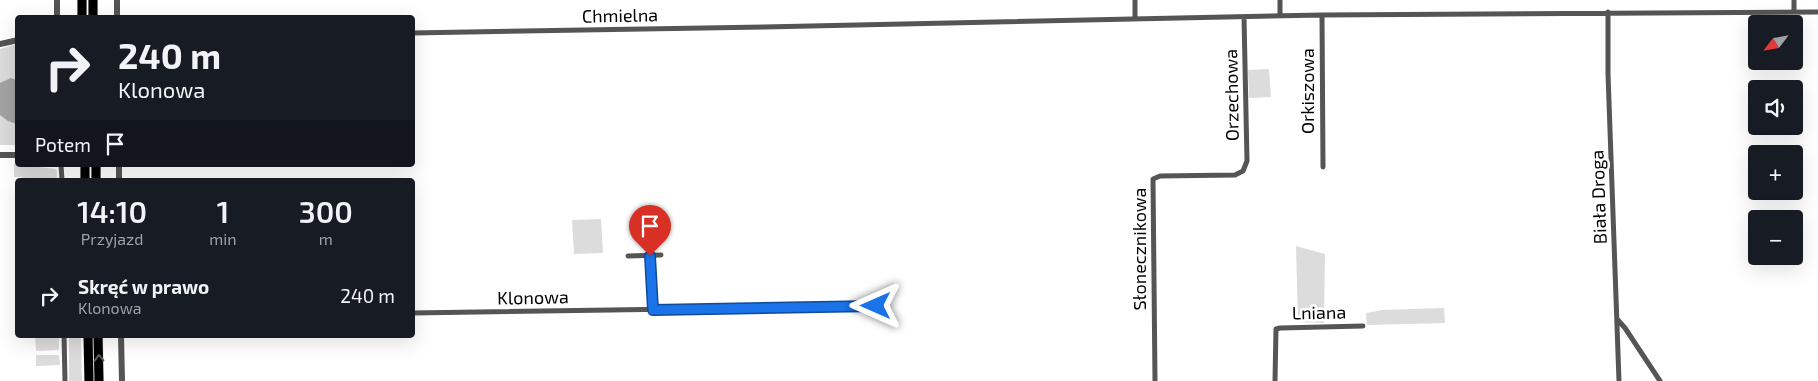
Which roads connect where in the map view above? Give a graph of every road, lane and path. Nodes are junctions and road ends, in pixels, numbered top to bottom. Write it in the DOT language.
graph roads {
  1 [pos="57,0"];
  2 [pos="82,0"];
  3 [pos="93,0"];
  4 [pos="117,0"];
  5 [pos="1135,0"];
  6 [pos="1280,0"];
  7 [pos="1794,0"];
  8 [pos="1608,12"];
  9 [pos="1794,12"];
  10 [pos="1818,12"];
  11 [pos="57,15"];
  12 [pos="82,15"];
  13 [pos="93,15"];
  14 [pos="117,15"];
  15 [pos="1322,15"];
  16 [pos="1280,16"];
  17 [pos="1244,17"];
  18 [pos="1135,18"];
  19 [pos="415,33"];
  20 [pos="15,41"];
  21 [pos="0,44"];
  22 [pos="0,155"];
  23 [pos="15,155"];
  24 [pos="1323,167"];
  25 [pos="1243,171"];
  26 [pos="661,255"];
  27 [pos="628,256"];
  28 [pos="650,256"];
  29 [pos="876,306"];
  30 [pos="653,310"];
  31 [pos="415,313"];
  32 [pos="1617,319"];
  33 [pos="1363,326"];
  34 [pos="64,338"];
  35 [pos="88,338"];
  36 [pos="98,338"];
  37 [pos="121,338"];
  38 [pos="65,381"];
  39 [pos="89,381"];
  40 [pos="99,381"];
  41 [pos="122,381"];
  42 [pos="1155,381"];
  43 [pos="1275,381"];
  44 [pos="1619,381"];
  45 [pos="1660,381"];
  1 -- 11 [label="street"];
  2 -- 12 [label="highway"];
  3 -- 13 [label="highway"];
  4 -- 14 [label="street"];
  5 -- 18 [label="street"];
  6 -- 16 [label="street"];
  7 -- 9 [label="street"];
  8 -- 9 [label="street, Chmielna"];
  8 -- 15 [label="street, Chmielna"];
  8 -- 32 [label="street, Biała Droga"];
  9 -- 10 [label="street, Chmielna"];
  15 -- 16 [label="street, Chmielna"];
  15 -- 24 [label="street, Orkiszowa"];
  16 -- 17 [label="street, Chmielna"];
  17 -- 18 [label="street, Chmielna"];
  17 -- 25 [label="street, Orzechowa"];
  18 -- 19 [label="street, Chmielna"];
  20 -- 21 [label="street"];
  22 -- 23 [label="street"];
  25 -- 42 [label="street, Słonecznikowa"];
  26 -- 28 [label="street"];
  27 -- 28 [label="street"];
  28 -- 30 [label="street"];
  29 -- 30 [label="street, Klonowa"];
  30 -- 31 [label="street, Klonowa"];
  32 -- 44 [label="street, Biała Droga"];
  32 -- 45 [label="street"];
  33 -- 43 [label="street, Lniana"];
  34 -- 38 [label="street"];
  35 -- 39 [label="highway"];
  40 -- 36 [label="highway, one-way"];
  37 -- 41 [label="street"];
}
